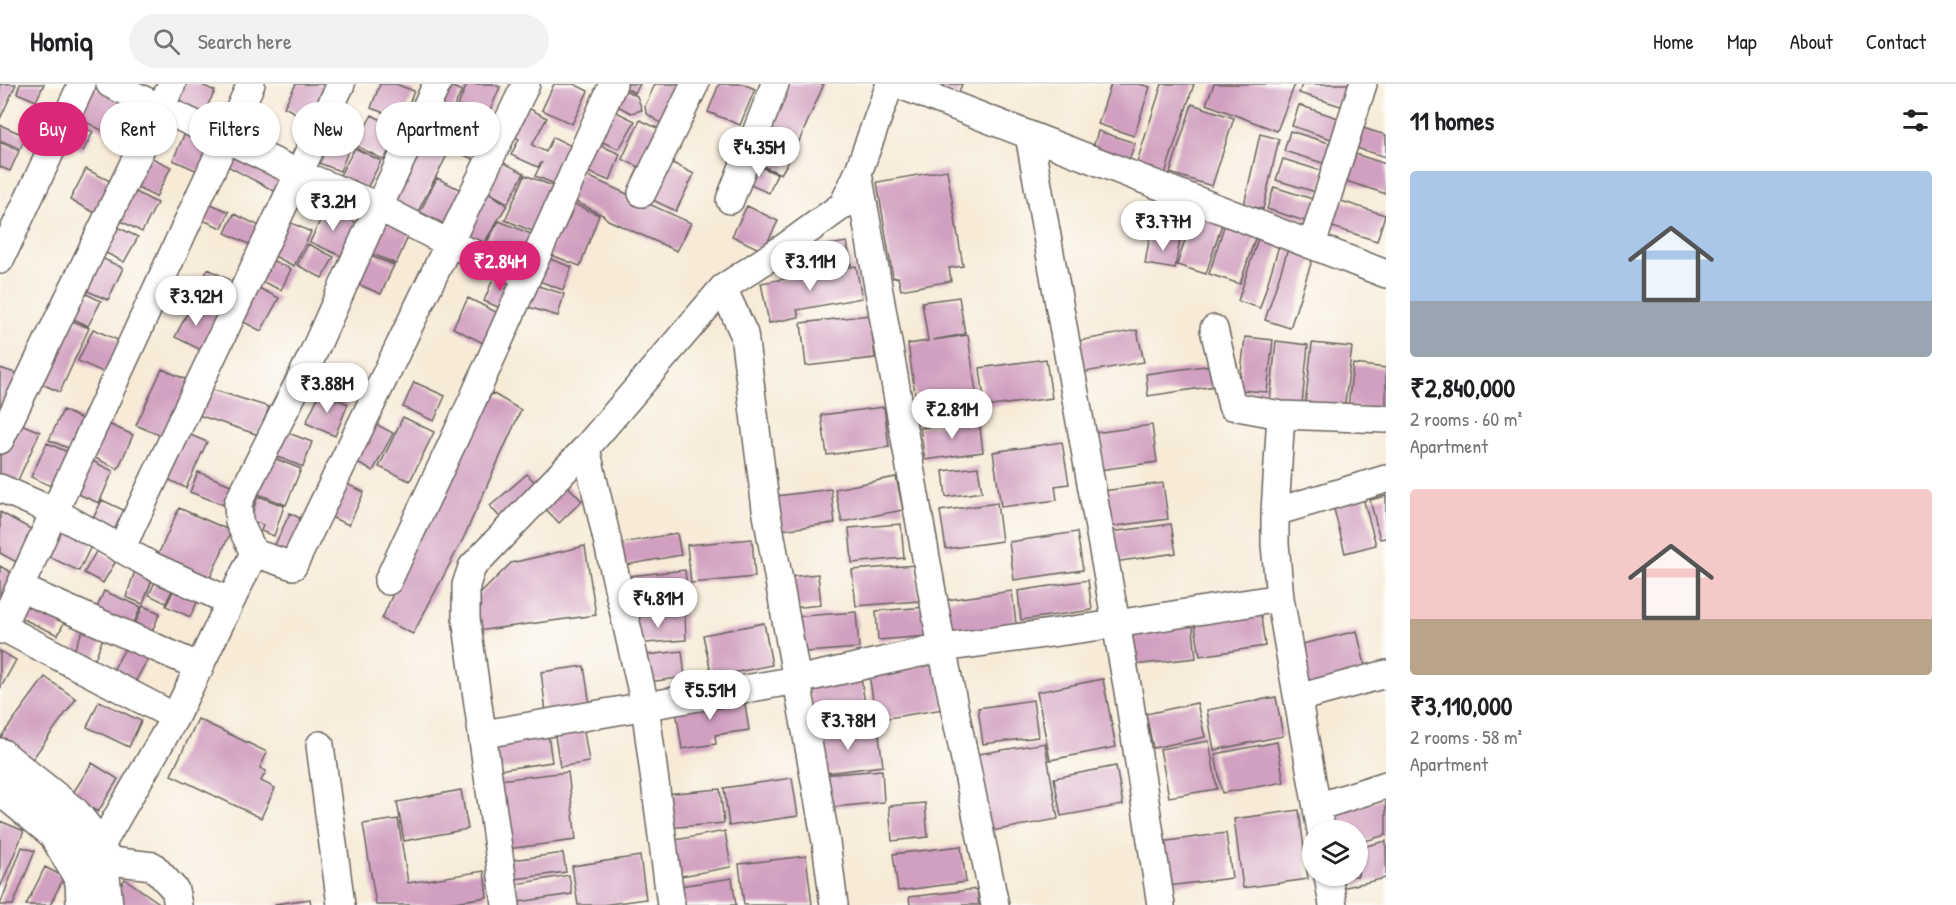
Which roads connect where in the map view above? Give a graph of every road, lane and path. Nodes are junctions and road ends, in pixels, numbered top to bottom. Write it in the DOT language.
graph roads {
  1 [pos="82,84"];
  2 [pos="110,84"];
  3 [pos="172,84"];
  4 [pos="251,84"];
  5 [pos="341,84"];
  6 [pos="437,84"];
  7 [pos="526,84"];
  8 [pos="613,84"];
  9 [pos="695,84"];
  10 [pos="775,84"];
  11 [pos="890,84"];
  12 [pos="898,84"];
  13 [pos="1363,84"];
  14 [pos="148,102"];
  15 [pos="164,102"];
  16 [pos="243,102"];
  17 [pos="1029,135"];
  18 [pos="138,156"];
  19 [pos="218,156"];
  20 [pos="262,156"];
  21 [pos="298,173"];
  22 [pos="858,173"];
  23 [pos="642,193"];
  24 [pos="730,200"];
  25 [pos="378,208"];
  26 [pos="448,243"];
  27 [pos="1312,245"];
  28 [pos="0,260"];
  29 [pos="1386,274"];
  30 [pos="527,275"];
  31 [pos="723,288"];
  32 [pos="1214,329"];
  33 [pos="1281,415"];
  34 [pos="1386,419"];
  35 [pos="0,440"];
  36 [pos="586,448"];
  37 [pos="1386,479"];
  38 [pos="0,488"];
  39 [pos="55,512"];
  40 [pos="1275,512"];
  41 [pos="121,549"];
  42 [pos="254,553"];
  43 [pos="387,581"];
  44 [pos="20,588"];
  45 [pos="1280,598"];
  46 [pos="229,601"];
  47 [pos="1116,624"];
  48 [pos="1,628"];
  49 [pos="942,648"];
  50 [pos="200,668"];
  51 [pos="1386,674"];
  52 [pos="797,680"];
  53 [pos="1298,698"];
  54 [pos="645,705"];
  55 [pos="175,717"];
  56 [pos="483,734"];
  57 [pos="320,745"];
  58 [pos="0,755"];
  59 [pos="1386,785"];
  60 [pos="0,788"];
  61 [pos="1319,819"];
  62 [pos="101,854"];
  63 [pos="1330,886"];
  64 [pos="83,905"];
  65 [pos="106,905"];
  66 [pos="178,905"];
  67 [pos="341,905"];
  68 [pos="506,905"];
  69 [pos="671,905"];
  70 [pos="834,905"];
  71 [pos="995,905"];
  72 [pos="1161,905"];
  73 [pos="1333,905"];
  1 -- 28 [label="street"];
  2 -- 14 [label="street"];
  3 -- 15 [label="street"];
  4 -- 16 [label="street"];
  5 -- 21 [label="street"];
  6 -- 25 [label="street"];
  7 -- 26 [label="street"];
  8 -- 30 [label="street"];
  9 -- 23 [label="street"];
  10 -- 24 [label="street"];
  11 -- 22 [label="street"];
  12 -- 17 [label="street"];
  13 -- 27 [label="street"];
  17 -- 27 [label="street"];
  17 -- 47 [label="street"];
  18 -- 35 [label="street"];
  19 -- 39 [label="street"];
  20 -- 21 [label="street"];
  21 -- 25 [label="street"];
  21 -- 41 [label="street"];
  22 -- 31 [label="street"];
  22 -- 49 [label="street"];
  25 -- 26 [label="street"];
  25 -- 42 [label="street"];
  26 -- 30 [label="street"];
  26 -- 42 [label="street"];
  27 -- 29 [label="street"];
  30 -- 43 [label="street"];
  31 -- 36 [label="street"];
  31 -- 52 [label="street"];
  32 -- 33 [label="street"];
  33 -- 34 [label="street"];
  33 -- 40 [label="street"];
  36 -- 54 [label="street"];
  36 -- 56 [label="street"];
  37 -- 40 [label="street"];
  38 -- 39 [label="street"];
  39 -- 41 [label="street"];
  39 -- 44 [label="street"];
  40 -- 45 [label="street"];
  41 -- 46 [label="street"];
  42 -- 46 [label="street"];
  44 -- 48 [label="street"];
  44 -- 50 [label="street"];
  45 -- 47 [label="street"];
  45 -- 53 [label="street"];
  46 -- 50 [label="street"];
  47 -- 49 [label="street"];
  47 -- 72 [label="street"];
  48 -- 55 [label="street"];
  49 -- 52 [label="street"];
  49 -- 71 [label="street"];
  50 -- 55 [label="street"];
  51 -- 53 [label="street"];
  52 -- 54 [label="street"];
  52 -- 70 [label="street"];
  53 -- 61 [label="street"];
  54 -- 56 [label="street"];
  54 -- 69 [label="street"];
  55 -- 62 [label="street"];
  56 -- 68 [label="street"];
  57 -- 67 [label="street"];
  58 -- 62 [label="main road"];
  59 -- 61 [label="street"];
  60 -- 64 [label="main road"];
  62 -- 65 [label="main road"];
  62 -- 66 [label="street"];
  63 -- 73 [label="street"];
}
